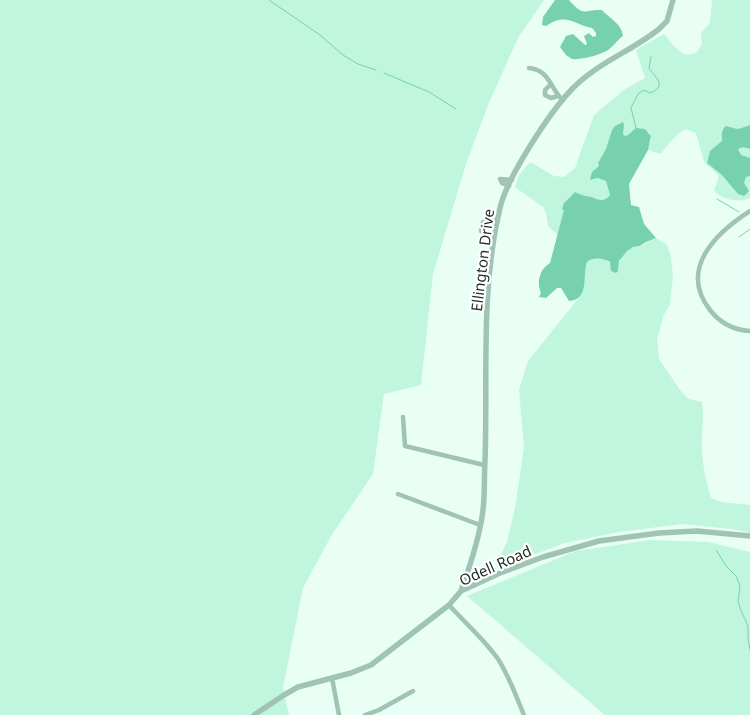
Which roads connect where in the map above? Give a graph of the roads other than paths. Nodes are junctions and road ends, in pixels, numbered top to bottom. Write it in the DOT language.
graph roads {
  1 [pos="672,0"];
  2 [pos="529,68"];
  3 [pos="551,84"];
  4 [pos="561,98"];
  5 [pos="512,180"];
  6 [pos="509,186"];
  7 [pos="750,211"];
  8 [pos="498,221"];
  9 [pos="495,235"];
  10 [pos="750,331"];
  11 [pos="403,417"];
  12 [pos="484,466"];
  13 [pos="398,494"];
  14 [pos="480,525"];
  15 [pos="750,536"];
  16 [pos="461,591"];
  17 [pos="449,605"];
  18 [pos="332,678"];
  19 [pos="413,691"];
  20 [pos="254,715"];
  21 [pos="339,715"];
  22 [pos="365,715"];
  23 [pos="524,715"];
  1 -- 4 [label="street, Ellington Drive"];
  2 -- 3 [label="street"];
  3 -- 4 [label="street"];
  3 -- 4 [label="street"];
  4 -- 5 [label="street, Ellington Drive"];
  5 -- 6 [label="street, Ellington Drive"];
  5 -- 6 [label="street"];
  6 -- 8 [label="street, Ellington Drive"];
  7 -- 10 [label="street"];
  8 -- 9 [label="street, Ellington Drive"];
  8 -- 9 [label="street"];
  9 -- 12 [label="street, Ellington Drive"];
  11 -- 12 [label="street"];
  12 -- 14 [label="street, Ellington Drive"];
  13 -- 14 [label="street"];
  14 -- 16 [label="street, Ellington Drive"];
  15 -- 16 [label="street, Odell Road"];
  16 -- 17 [label="street, Odell Road"];
  17 -- 18 [label="street, Odell Road"];
  17 -- 23 [label="street"];
  18 -- 20 [label="street, Odell Road"];
  18 -- 21 [label="street"];
  19 -- 22 [label="street"];
}
